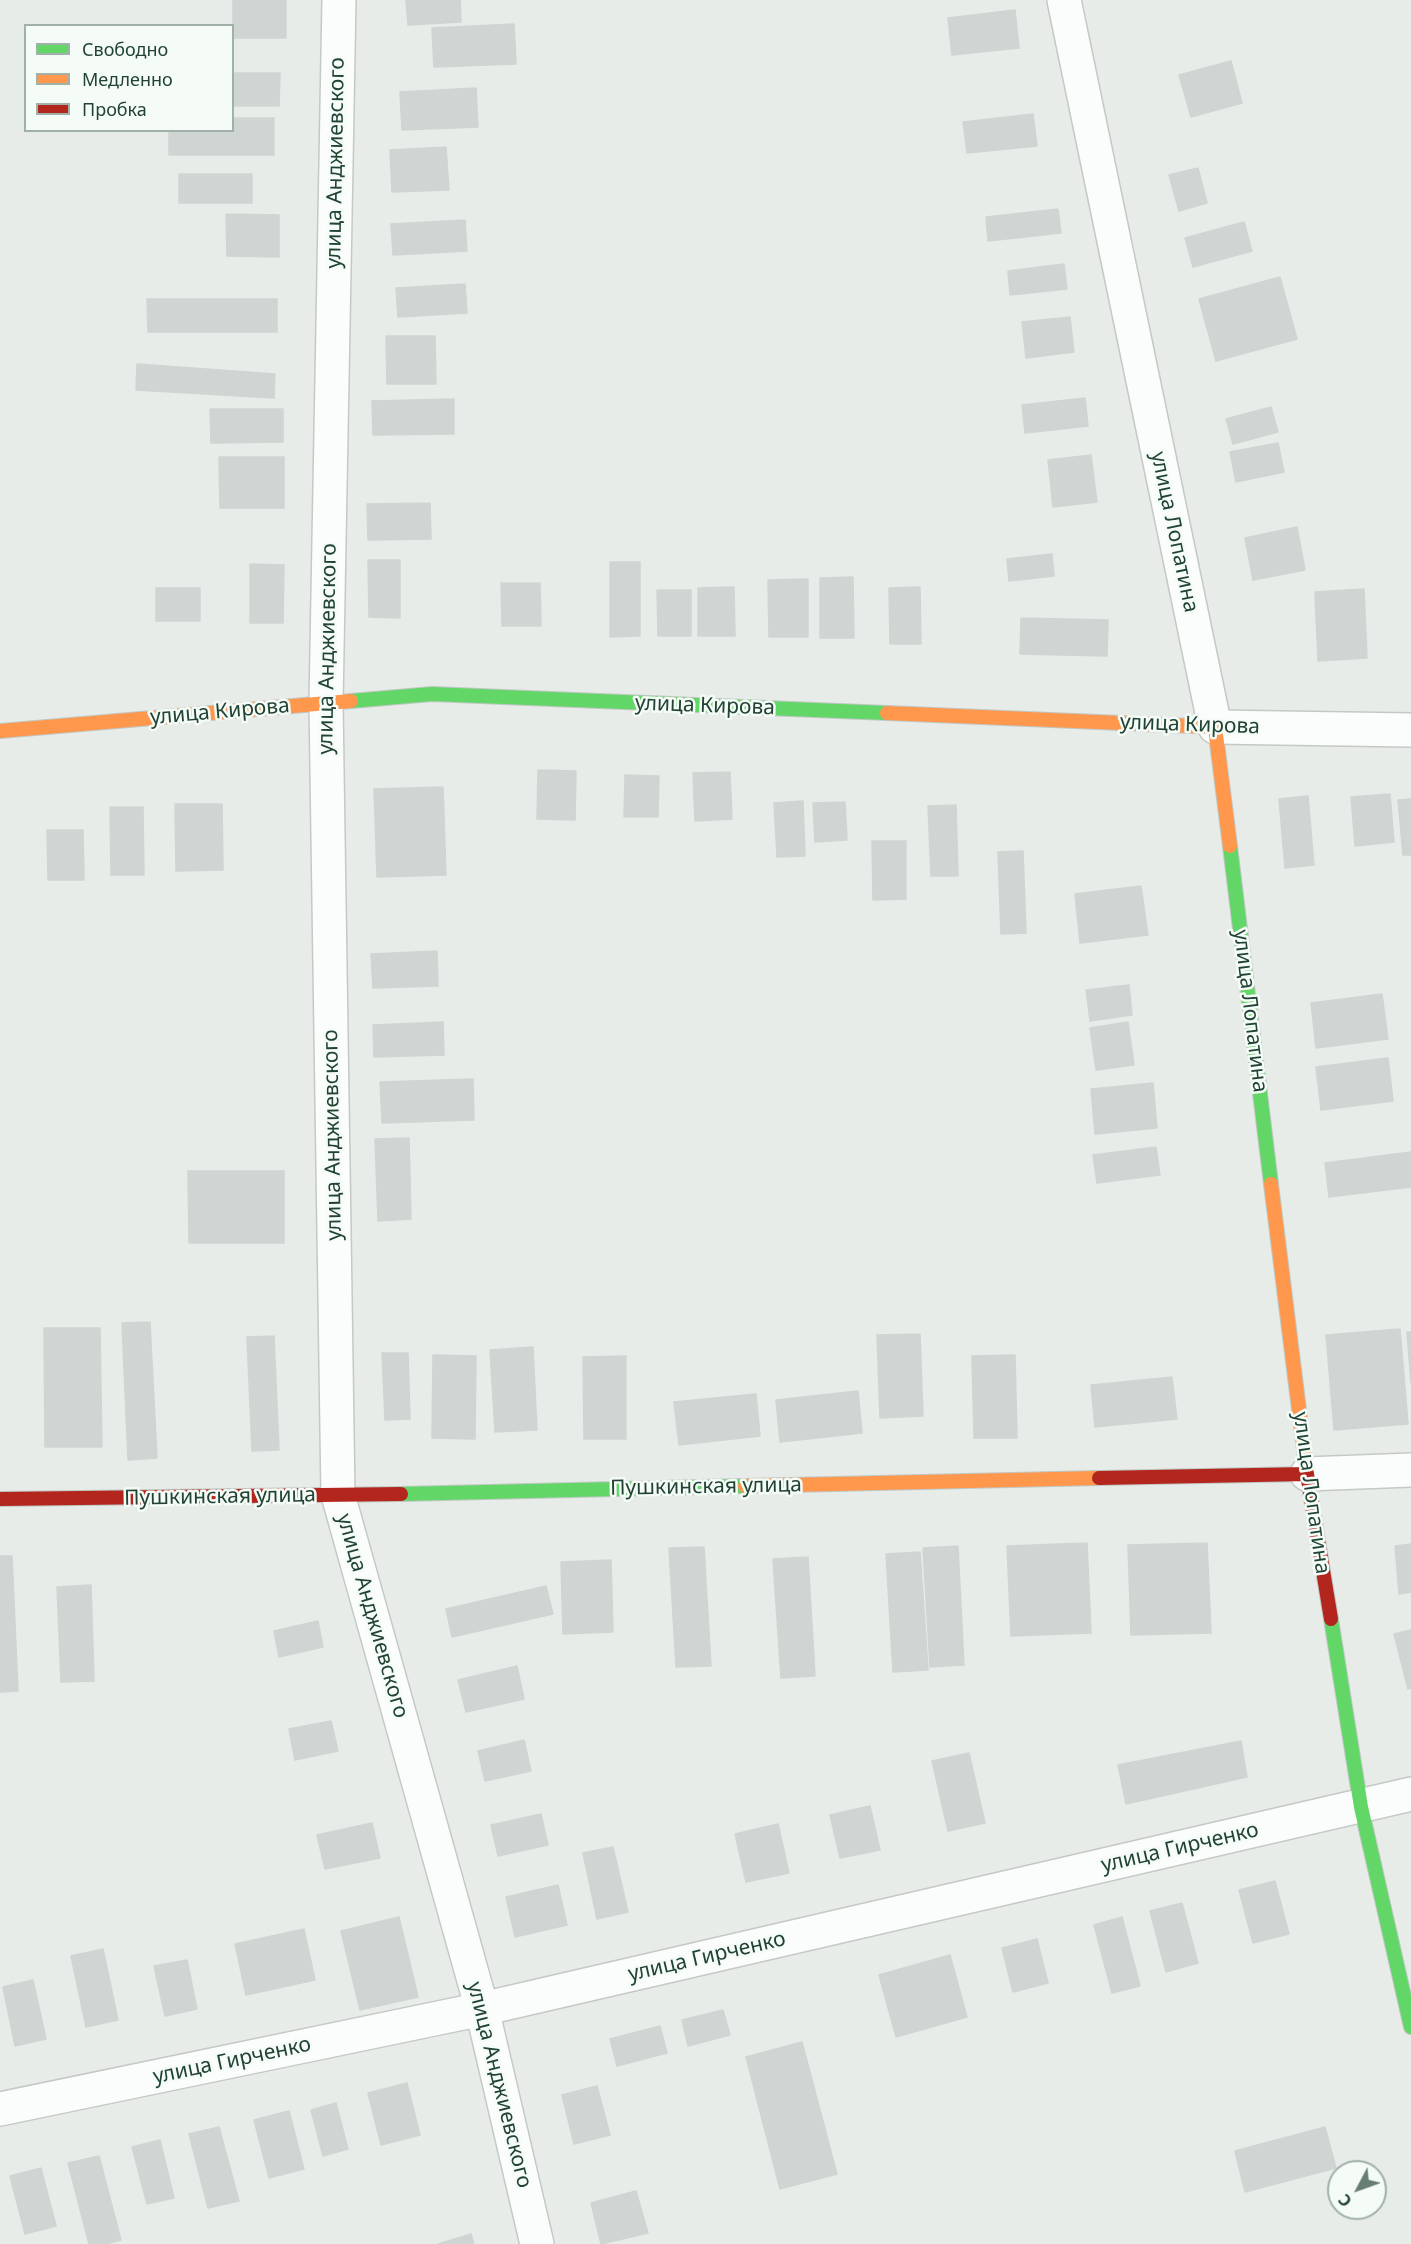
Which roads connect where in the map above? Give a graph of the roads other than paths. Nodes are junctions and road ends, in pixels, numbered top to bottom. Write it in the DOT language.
graph roads {
  1 [pos="339,0"];
  2 [pos="1064,0"];
  3 [pos="326,704"];
  4 [pos="1215,727"];
  5 [pos="1411,730"];
  6 [pos="0,731"];
  7 [pos="1411,1470"];
  8 [pos="1307,1474"];
  9 [pos="338,1496"];
  10 [pos="0,1499"];
  11 [pos="1411,1794"];
  12 [pos="1361,1807"];
  13 [pos="482,2009"];
  14 [pos="1411,2027"];
  15 [pos="0,2109"];
  16 [pos="537,2244"];
  1 -- 3 [label="street, улица Анджиевского"];
  2 -- 4 [label="street, улица Лопатина"];
  3 -- 4 [label="street, улица Кирова"];
  3 -- 6 [label="street, улица Кирова"];
  3 -- 9 [label="street, улица Анджиевского"];
  4 -- 5 [label="street, улица Кирова"];
  4 -- 8 [label="street, улица Лопатина"];
  7 -- 8 [label="street, Пушкинская улица"];
  8 -- 9 [label="street, Пушкинская улица"];
  8 -- 12 [label="street, улица Лопатина"];
  9 -- 10 [label="street, Пушкинская улица"];
  9 -- 13 [label="street, улица Анджиевского"];
  11 -- 12 [label="street, улица Гирченко"];
  12 -- 13 [label="street, улица Гирченко"];
  12 -- 14 [label="street, улица Лопатина"];
  13 -- 15 [label="street, улица Гирченко"];
  13 -- 16 [label="street, улица Анджиевского"];
}
